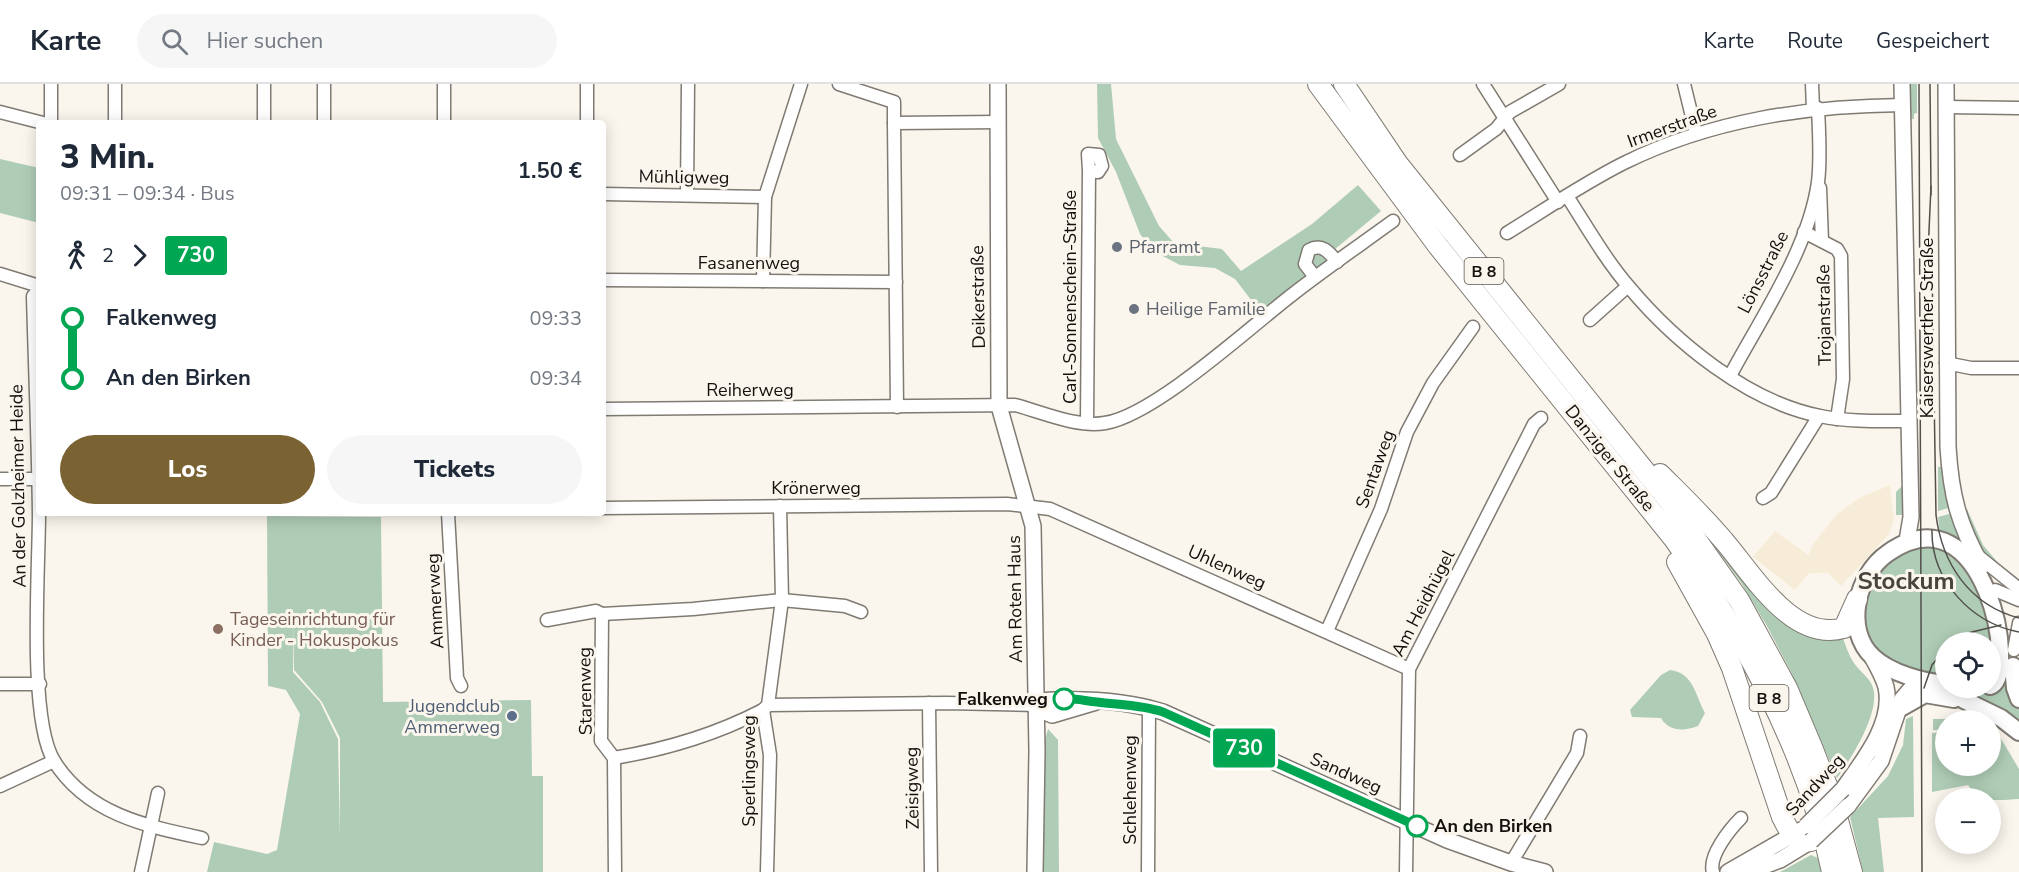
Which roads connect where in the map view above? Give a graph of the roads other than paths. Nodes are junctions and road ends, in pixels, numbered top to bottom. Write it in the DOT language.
graph roads {
  1 [pos="51,84"];
  2 [pos="115,84"];
  3 [pos="264,84"];
  4 [pos="324,84"];
  5 [pos="444,84"];
  6 [pos="587,84"];
  7 [pos="688,84"];
  8 [pos="801,84"];
  9 [pos="839,84"];
  10 [pos="998,84"];
  11 [pos="1344,84"];
  12 [pos="1482,84"];
  13 [pos="1559,84"];
  14 [pos="1684,84"];
  15 [pos="1812,84"];
  16 [pos="1902,84"];
  17 [pos="1946,84"];
  18 [pos="1319,88"];
  19 [pos="1902,105"];
  20 [pos="1946,107"];
  21 [pos="2019,108"];
  22 [pos="1816,109"];
  23 [pos="0,112"];
  24 [pos="1504,119"];
  25 [pos="51,120"];
  26 [pos="115,120"];
  27 [pos="264,120"];
  28 [pos="324,120"];
  29 [pos="444,120"];
  30 [pos="587,120"];
  31 [pos="36,121"];
  32 [pos="999,122"];
  33 [pos="894,123"];
  34 [pos="1696,133"];
  35 [pos="1460,155"];
  36 [pos="1089,171"];
  37 [pos="1818,181"];
  38 [pos="687,193"];
  39 [pos="606,194"];
  40 [pos="765,197"];
  41 [pos="1563,199"];
  42 [pos="1393,221"];
  43 [pos="1803,232"];
  44 [pos="1507,233"];
  45 [pos="1822,241"];
  46 [pos="1337,262"];
  47 [pos="0,274"];
  48 [pos="1315,277"];
  49 [pos="606,280"];
  50 [pos="763,281"];
  51 [pos="896,282"];
  52 [pos="1628,286"];
  53 [pos="36,287"];
  54 [pos="36,292"];
  55 [pos="1590,320"];
  56 [pos="1473,327"];
  57 [pos="1946,363"];
  58 [pos="2019,368"];
  59 [pos="1730,376"];
  60 [pos="36,405"];
  61 [pos="999,406"];
  62 [pos="897,407"];
  63 [pos="606,409"];
  64 [pos="1819,416"];
  65 [pos="1541,418"];
  66 [pos="1837,419"];
  67 [pos="1907,421"];
  68 [pos="1087,423"];
  69 [pos="1630,452"];
  70 [pos="36,478"];
  71 [pos="0,479"];
  72 [pos="1763,498"];
  73 [pos="1029,505"];
  74 [pos="780,506"];
  75 [pos="606,508"];
  76 [pos="39,516"];
  77 [pos="448,516"];
  78 [pos="1674,539"];
  79 [pos="1907,541"];
  80 [pos="1978,560"];
  81 [pos="2019,589"];
  82 [pos="1995,590"];
  83 [pos="1857,599"];
  84 [pos="782,600"];
  85 [pos="2019,600"];
  86 [pos="861,612"];
  87 [pos="602,614"];
  88 [pos="548,620"];
  89 [pos="2019,623"];
  90 [pos="1327,631"];
  91 [pos="1872,657"];
  92 [pos="2013,657"];
  93 [pos="1409,669"];
  94 [pos="1935,682"];
  95 [pos="2001,682"];
  96 [pos="0,684"];
  97 [pos="40,684"];
  98 [pos="1935,684"];
  99 [pos="461,686"];
  100 [pos="1961,698"];
  101 [pos="2019,699"];
  102 [pos="1964,700"];
  103 [pos="1096,702"];
  104 [pos="929,703"];
  105 [pos="1036,705"];
  106 [pos="1149,707"];
  107 [pos="1902,707"];
  108 [pos="766,708"];
  109 [pos="1052,715"];
  110 [pos="2019,732"];
  111 [pos="1580,736"];
  112 [pos="1037,751"];
  113 [pos="614,758"];
  114 [pos="54,761"];
  115 [pos="0,786"];
  116 [pos="159,794"];
  117 [pos="1741,818"];
  118 [pos="1407,822"];
  119 [pos="151,828"];
  120 [pos="1803,834"];
  121 [pos="202,838"];
  122 [pos="1511,863"];
  123 [pos="141,872"];
  124 [pos="615,872"];
  125 [pos="768,872"];
  126 [pos="931,872"];
  127 [pos="1035,872"];
  128 [pos="1148,872"];
  129 [pos="1406,872"];
  130 [pos="1545,872"];
  131 [pos="1713,872"];
  132 [pos="1728,872"];
  133 [pos="1748,872"];
  134 [pos="1832,872"];
  135 [pos="1852,872"];
  1 -- 25 [label="street"];
  2 -- 26 [label="street"];
  3 -- 27 [label="street"];
  4 -- 28 [label="street"];
  5 -- 29 [label="street"];
  6 -- 30 [label="street"];
  7 -- 38 [label="street"];
  8 -- 40 [label="street"];
  9 -- 33 [label="street"];
  10 -- 32 [label="street, Deikerstraße"];
  11 -- 69 [label="highway, Danziger Straße / B 8"];
  12 -- 24 [label="street"];
  13 -- 24 [label="street"];
  14 -- 34 [label="street"];
  15 -- 22 [label="street, Lönsstraße"];
  16 -- 19 [label="street, Kaiserswerther Straße"];
  17 -- 20 [label="street, Kaiserswerther Straße"];
  18 -- 78 [label="highway, Danziger Straße / B 8"];
  19 -- 22 [label="street, Irmerstraße"];
  19 -- 67 [label="street, Kaiserswerther Straße"];
  20 -- 21 [label="street"];
  20 -- 57 [label="street, Kaiserswerther Straße"];
  22 -- 34 [label="street, Irmerstraße"];
  22 -- 37 [label="street, Lönsstraße"];
  23 -- 31 [label="street"];
  24 -- 35 [label="street"];
  24 -- 41 [label="street"];
  32 -- 33 [label="street"];
  32 -- 61 [label="street, Deikerstraße"];
  33 -- 51 [label="street"];
  34 -- 41 [label="street, Irmerstraße"];
  36 -- 68 [label="street, Carl-Sonnenschein-Straße"];
  37 -- 43 [label="street, Lönsstraße"];
  37 -- 45 [label="street, Lönsstraße"];
  38 -- 39 [label="street, Mühligweg"];
  38 -- 40 [label="street, Mühligweg"];
  40 -- 50 [label="street"];
  41 -- 44 [label="street, Irmerstraße"];
  41 -- 52 [label="street"];
  42 -- 46 [label="street, Carl-Sonnenschein-Straße"];
  43 -- 45 [label="street, Trojanstraße"];
  43 -- 59 [label="street, Lönsstraße"];
  45 -- 66 [label="street, Trojanstraße"];
  46 -- 48 [label="street, Carl-Sonnenschein-Straße"];
  46 -- 48 [label="street"];
  47 -- 53 [label="street"];
  48 -- 68 [label="street, Carl-Sonnenschein-Straße"];
  49 -- 50 [label="street, Fasanenweg"];
  50 -- 51 [label="street, Fasanenweg"];
  51 -- 62 [label="street"];
  52 -- 55 [label="street"];
  52 -- 59 [label="street"];
  54 -- 60 [label="street, An der Golzheimer Heide"];
  56 -- 90 [label="street, Sentaweg"];
  57 -- 58 [label="street"];
  57 -- 80 [label="street, Kaiserswerther Straße"];
  59 -- 64 [label="street"];
  61 -- 62 [label="street, Reiherweg"];
  61 -- 68 [label="street, Carl-Sonnenschein-Straße"];
  61 -- 73 [label="street, Deikerstraße"];
  62 -- 63 [label="street, Reiherweg"];
  64 -- 66 [label="street"];
  64 -- 72 [label="street"];
  65 -- 93 [label="street, Am Heidhügel"];
  66 -- 67 [label="street"];
  67 -- 79 [label="street, Kaiserswerther Straße"];
  69 -- 83 [label="highway"];
  69 -- 135 [label="highway, Danziger Straße / B 8"];
  70 -- 71 [label="street"];
  73 -- 74 [label="street, Krönerweg"];
  73 -- 90 [label="street, Uhlenweg"];
  73 -- 105 [label="street, Am Roten Haus"];
  74 -- 75 [label="street, Krönerweg"];
  74 -- 84 [label="street, Sperlingsweg"];
  76 -- 97 [label="street, An der Golzheimer Heide"];
  77 -- 99 [label="street, Ammerweg"];
  78 -- 120 [label="highway"];
  78 -- 134 [label="highway, Danziger Straße / B 8"];
  79 -- 80 [label="main road"];
  79 -- 83 [label="main road"];
  80 -- 81 [label="street"];
  80 -- 82 [label="main road"];
  82 -- 85 [label="street"];
  82 -- 92 [label="main road"];
  83 -- 91 [label="main road"];
  84 -- 86 [label="street"];
  84 -- 87 [label="street"];
  84 -- 108 [label="street, Sperlingsweg"];
  87 -- 88 [label="street"];
  87 -- 113 [label="street, Starenweg"];
  89 -- 92 [label="street"];
  90 -- 93 [label="street, Uhlenweg"];
  91 -- 94 [label="main road"];
  91 -- 120 [label="street, Sandweg, bridge"];
  92 -- 95 [label="main road"];
  92 -- 101 [label="main road"];
  93 -- 118 [label="street, Am Heidhügel"];
  96 -- 97 [label="street"];
  97 -- 114 [label="street, An der Golzheimer Heide"];
  98 -- 107 [label="street, Sandweg"];
  100 -- 102 [label="main road"];
  102 -- 107 [label="main road"];
  102 -- 110 [label="main road"];
  103 -- 105 [label="street, Sandweg"];
  103 -- 106 [label="street, Sandweg"];
  103 -- 109 [label="street, Sandweg"];
  104 -- 105 [label="street"];
  104 -- 108 [label="street"];
  104 -- 126 [label="street, Zeisigweg"];
  105 -- 109 [label="street"];
  105 -- 112 [label="street, Am Roten Haus"];
  106 -- 118 [label="street, Sandweg"];
  106 -- 128 [label="street, Schlehenweg"];
  107 -- 120 [label="street, Sandweg, bridge"];
  108 -- 113 [label="street"];
  108 -- 125 [label="street, Sperlingsweg"];
  109 -- 112 [label="street"];
  111 -- 122 [label="street"];
  112 -- 127 [label="street, Am Roten Haus"];
  113 -- 124 [label="street, Starenweg"];
  114 -- 115 [label="street"];
  114 -- 119 [label="street, An der Golzheimer Heide"];
  116 -- 119 [label="street"];
  117 -- 131 [label="street"];
  118 -- 122 [label="street, Sandweg"];
  118 -- 129 [label="street"];
  119 -- 121 [label="street, An der Golzheimer Heide"];
  119 -- 123 [label="street"];
  120 -- 132 [label="street, Sandweg"];
  120 -- 133 [label="street, Sandweg"];
  122 -- 130 [label="street, Sandweg"];
}
